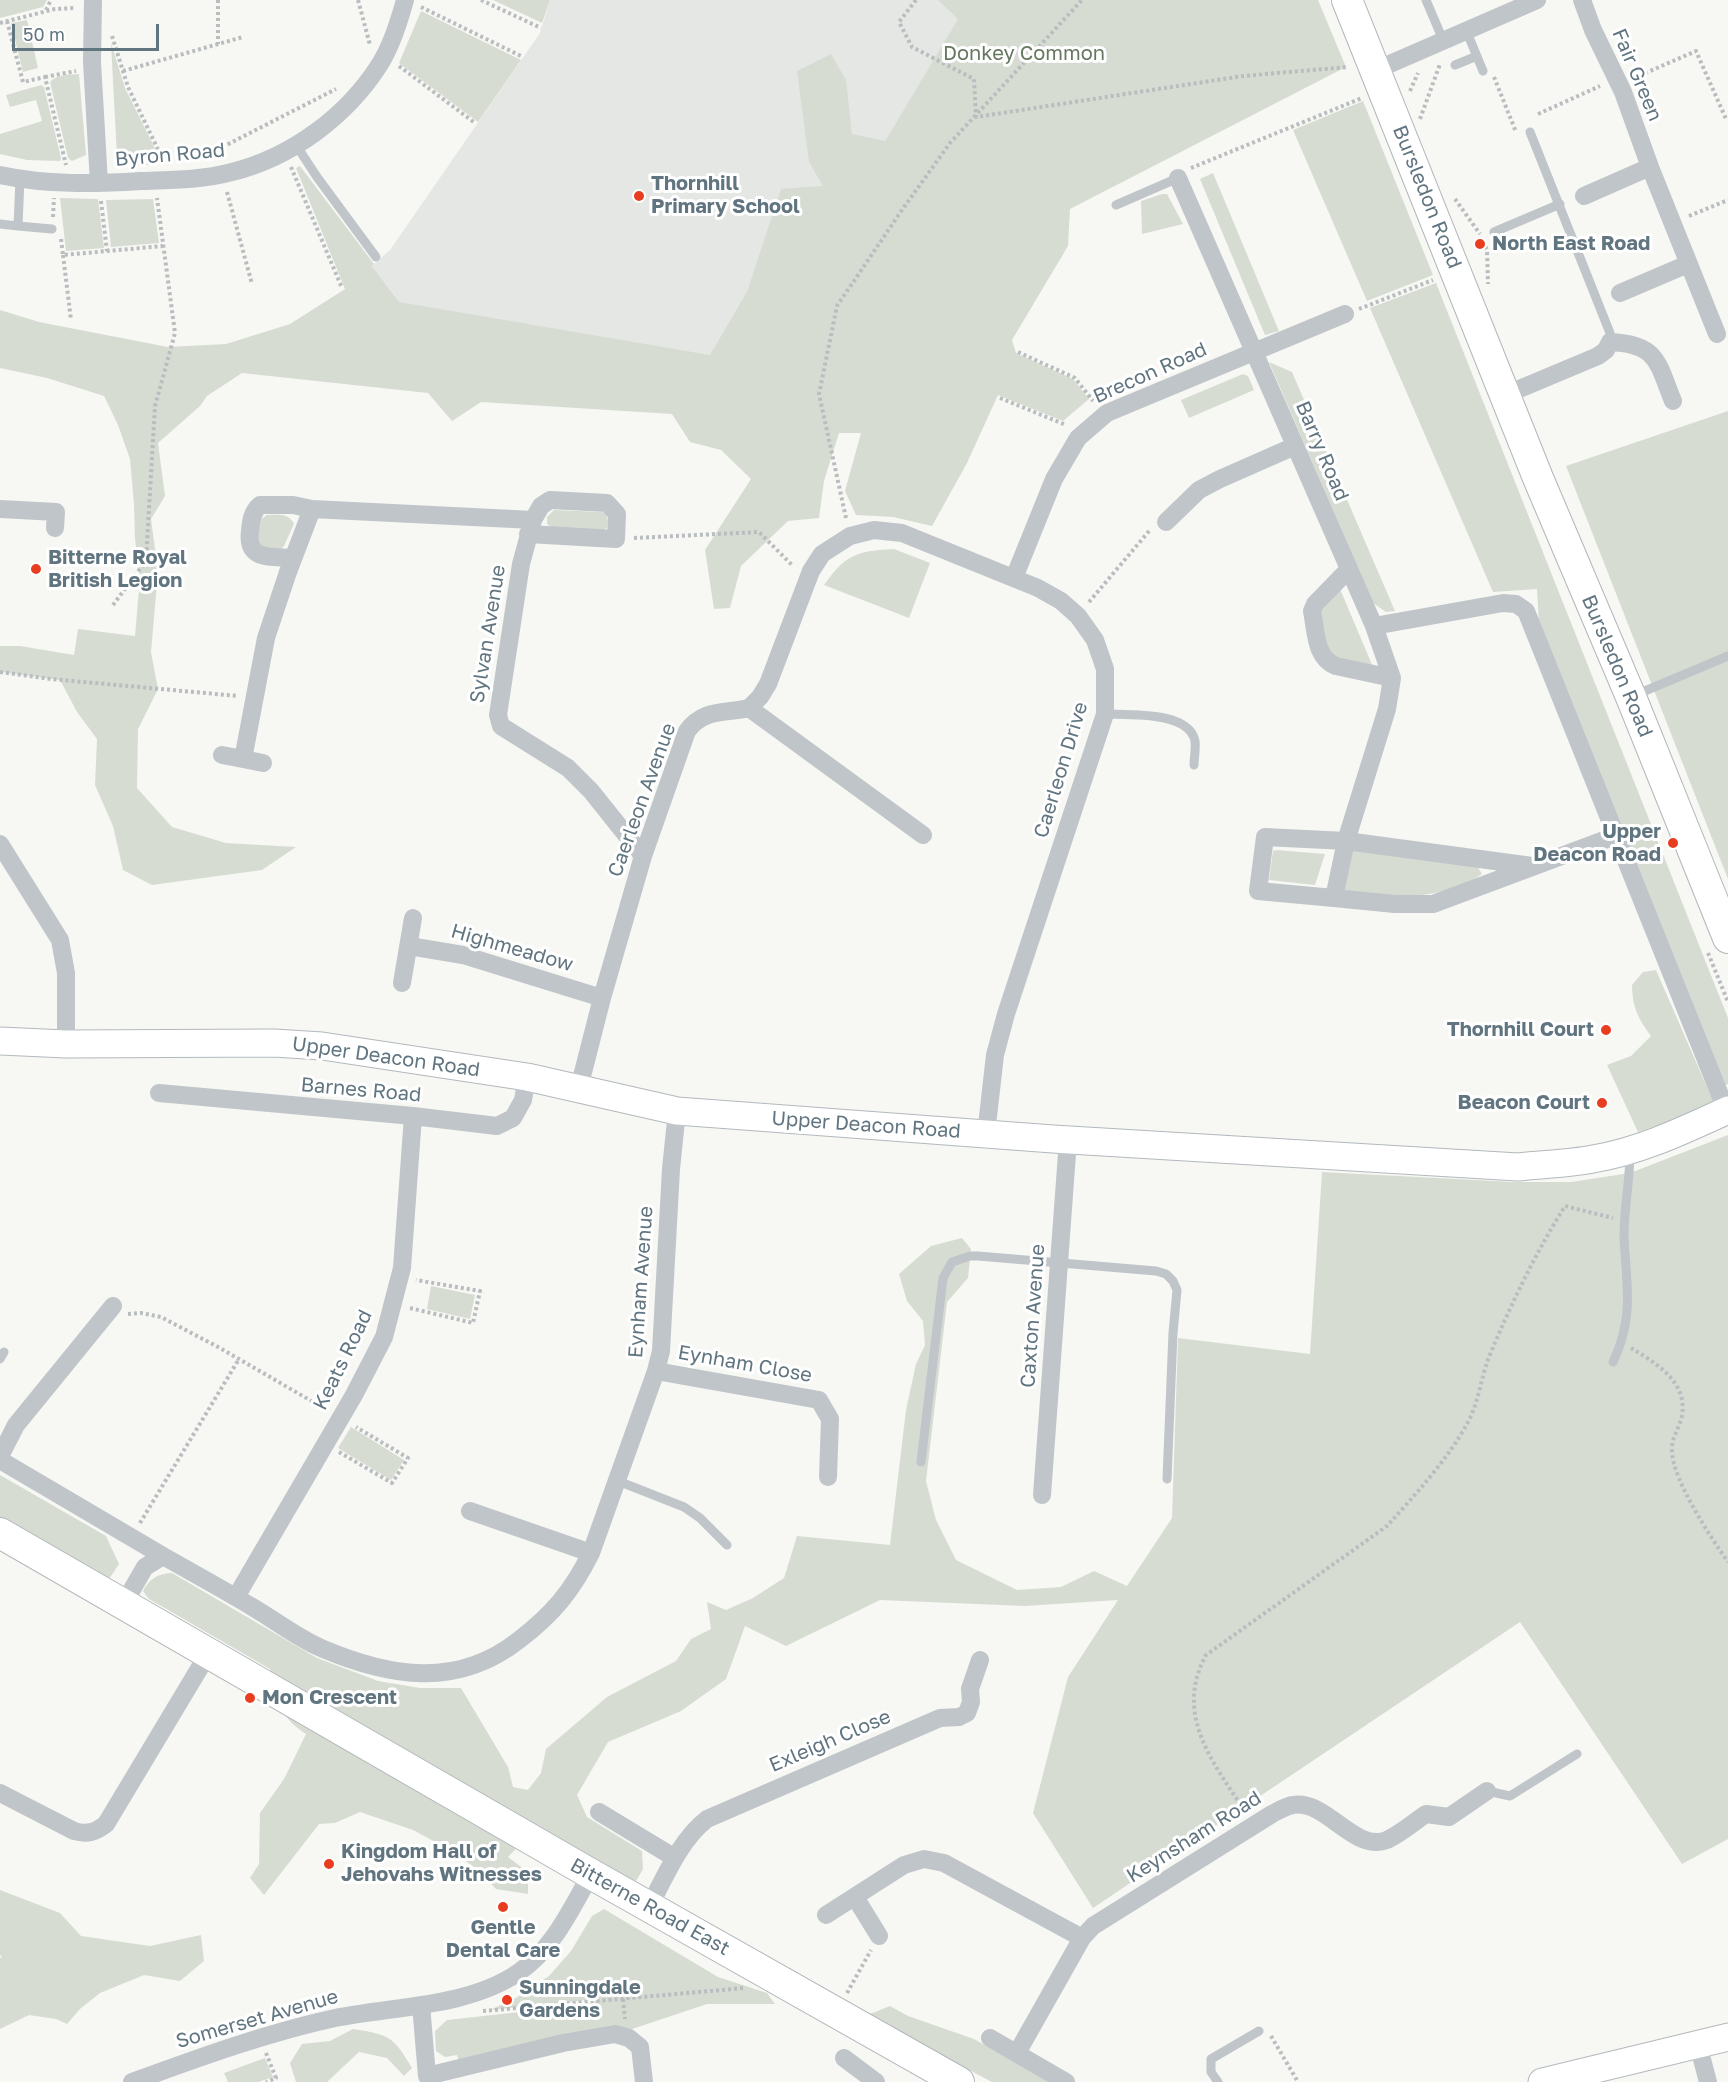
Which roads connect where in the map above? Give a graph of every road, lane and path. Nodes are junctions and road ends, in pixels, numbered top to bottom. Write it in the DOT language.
graph roads {
  1 [pos="51,0"];
  2 [pos="218,0"];
  3 [pos="358,0"];
  4 [pos="481,0"];
  5 [pos="916,0"];
  6 [pos="1082,0"];
  7 [pos="1347,0"];
  8 [pos="1426,0"];
  9 [pos="1537,0"];
  10 [pos="1582,0"];
  11 [pos="411,3"];
  12 [pos="93,4"];
  13 [pos="46,11"];
  14 [pos="7,21"];
  15 [pos="0,23"];
  16 [pos="541,28"];
  17 [pos="1468,36"];
  18 [pos="243,37"];
  19 [pos="1443,40"];
  20 [pos="218,44"];
  21 [pos="1477,56"];
  22 [pos="523,57"];
  23 [pos="381,62"];
  24 [pos="1455,65"];
  25 [pos="1421,67"];
  26 [pos="92,70"];
  27 [pos="123,70"];
  28 [pos="1483,71"];
  29 [pos="45,77"];
  30 [pos="1365,78"];
  31 [pos="1618,81"];
  32 [pos="341,86"];
  33 [pos="1410,102"];
  34 [pos="1414,112"];
  35 [pos="1538,114"];
  36 [pos="976,117"];
  37 [pos="1726,119"];
  38 [pos="475,123"];
  39 [pos="1530,132"];
  40 [pos="291,148"];
  41 [pos="1650,167"];
  42 [pos="222,174"];
  43 [pos="0,175"];
  44 [pos="165,178"];
  45 [pos="1178,178"];
  46 [pos="21,179"];
  47 [pos="63,183"];
  48 [pos="99,183"];
  49 [pos="1451,193"];
  50 [pos="1584,196"];
  51 [pos="1728,200"];
  52 [pos="1116,204"];
  53 [pos="1560,204"];
  54 [pos="0,224"];
  55 [pos="1672,224"];
  56 [pos="18,226"];
  57 [pos="52,229"];
  58 [pos="1494,232"];
  59 [pos="163,246"];
  60 [pos="107,251"];
  61 [pos="63,255"];
  62 [pos="376,257"];
  63 [pos="1688,264"];
  64 [pos="1438,278"];
  65 [pos="252,284"];
  66 [pos="342,288"];
  67 [pos="1620,293"];
  68 [pos="1489,294"];
  69 [pos="1345,314"];
  70 [pos="71,320"];
  71 [pos="1717,334"];
  72 [pos="1610,342"];
  73 [pos="1018,352"];
  74 [pos="1254,352"];
  75 [pos="1505,395"];
  76 [pos="1000,398"];
  77 [pos="1673,401"];
  78 [pos="1104,415"];
  79 [pos="1083,433"];
  80 [pos="1295,446"];
  81 [pos="0,509"];
  82 [pos="312,509"];
  83 [pos="1166,522"];
  84 [pos="530,527"];
  85 [pos="55,528"];
  86 [pos="850,536"];
  87 [pos="616,539"];
  88 [pos="293,558"];
  89 [pos="1348,569"];
  90 [pos="1014,578"];
  91 [pos="807,580"];
  92 [pos="113,604"];
  93 [pos="1078,616"];
  94 [pos="1374,626"];
  95 [pos="1728,656"];
  96 [pos="0,672"];
  97 [pos="1392,678"];
  98 [pos="254,697"];
  99 [pos="1631,697"];
  100 [pos="749,708"];
  101 [pos="1105,714"];
  102 [pos="222,755"];
  103 [pos="243,759"];
  104 [pos="263,763"];
  105 [pos="1194,765"];
  106 [pos="923,835"];
  107 [pos="1615,836"];
  108 [pos="1346,841"];
  109 [pos="0,844"];
  110 [pos="643,856"];
  111 [pos="1534,867"];
  112 [pos="1334,898"];
  113 [pos="413,918"];
  114 [pos="1728,938"];
  115 [pos="408,946"];
  116 [pos="402,983"];
  117 [pos="602,998"];
  118 [pos="0,1041"];
  119 [pos="66,1044"];
  120 [pos="527,1077"];
  121 [pos="579,1088"];
  122 [pos="159,1093"];
  123 [pos="1727,1110"];
  124 [pos="677,1111"];
  125 [pos="413,1116"];
  126 [pos="986,1134"];
  127 [pos="1068,1140"];
  128 [pos="1630,1150"];
  129 [pos="1625,1221"];
  130 [pos="1059,1264"];
  131 [pos="412,1279"];
  132 [pos="393,1304"];
  133 [pos="109,1311"];
  134 [pos="1622,1343"];
  135 [pos="239,1359"];
  136 [pos="1613,1362"];
  137 [pos="656,1371"];
  138 [pos="341,1418"];
  139 [pos="326,1443"];
  140 [pos="0,1458"];
  141 [pos="921,1462"];
  142 [pos="828,1477"];
  143 [pos="1167,1479"];
  144 [pos="618,1481"];
  145 [pos="1042,1495"];
  146 [pos="470,1511"];
  147 [pos="0,1533"];
  148 [pos="132,1537"];
  149 [pos="727,1545"];
  150 [pos="591,1553"];
  151 [pos="163,1556"];
  152 [pos="1728,1562"];
  153 [pos="236,1597"];
  154 [pos="123,1605"];
  155 [pos="208,1654"];
  156 [pos="980,1660"];
  157 [pos="1577,1754"];
  158 [pos="1487,1791"];
  159 [pos="0,1793"];
  160 [pos="599,1812"];
  161 [pos="1255,1824"];
  162 [pos="675,1858"];
  163 [pos="591,1874"];
  164 [pos="855,1898"];
  165 [pos="649,1907"];
  166 [pos="826,1915"];
  167 [pos="879,1936"];
  168 [pos="1082,1938"];
  169 [pos="787,1985"];
  170 [pos="421,2005"];
  171 [pos="482,2011"];
  172 [pos="836,2012"];
  173 [pos="1262,2030"];
  174 [pos="1728,2037"];
  175 [pos="260,2038"];
  176 [pos="990,2038"];
  177 [pos="1698,2044"];
  178 [pos="1017,2053"];
  179 [pos="844,2058"];
  180 [pos="928,2074"];
  181 [pos="427,2079"];
  182 [pos="132,2082"];
  183 [pos="266,2082"];
  184 [pos="644,2082"];
  185 [pos="876,2082"];
  186 [pos="959,2082"];
  187 [pos="1066,2082"];
  188 [pos="1218,2082"];
  189 [pos="1298,2082"];
  190 [pos="1542,2082"];
  191 [pos="1708,2082"];
  1 -- 13 [label="path"];
  2 -- 20 [label="path"];
  3 -- 23 [label="path"];
  4 -- 16 [label="path"];
  5 -- 36 [label="path"];
  6 -- 36 [label="path"];
  7 -- 30 [label="main road, Bursledon Road"];
  8 -- 19 [label="lane"];
  9 -- 17 [label="street"];
  10 -- 31 [label="street, Fair Green"];
  11 -- 22 [label="path"];
  11 -- 23 [label="street, Byron Road"];
  12 -- 13 [label="path"];
  12 -- 26 [label="street"];
  12 -- 27 [label="path"];
  13 -- 14 [label="path"];
  14 -- 15 [label="path"];
  14 -- 29 [label="path"];
  17 -- 19 [label="street"];
  17 -- 21 [label="lane"];
  17 -- 34 [label="path"];
  18 -- 20 [label="path"];
  19 -- 30 [label="street"];
  20 -- 27 [label="path"];
  21 -- 24 [label="lane"];
  21 -- 28 [label="lane"];
  23 -- 38 [label="path"];
  23 -- 40 [label="street, Byron Road"];
  25 -- 33 [label="path"];
  26 -- 29 [label="path"];
  26 -- 48 [label="street"];
  27 -- 44 [label="path"];
  28 -- 39 [label="path"];
  29 -- 47 [label="path"];
  30 -- 36 [label="path"];
  30 -- 45 [label="path"];
  30 -- 75 [label="main road, Bursledon Road"];
  31 -- 35 [label="path"];
  31 -- 37 [label="path"];
  31 -- 41 [label="street, Fair Green"];
  32 -- 44 [label="path"];
  36 -- 86 [label="path"];
  39 -- 53 [label="lane"];
  40 -- 42 [label="street, Byron Road"];
  40 -- 62 [label="lane"];
  40 -- 66 [label="path"];
  41 -- 50 [label="street"];
  41 -- 55 [label="street, Fair Green"];
  42 -- 44 [label="street, Byron Road"];
  42 -- 65 [label="path"];
  43 -- 46 [label="street, Byron Road"];
  44 -- 48 [label="street, Byron Road"];
  44 -- 59 [label="path"];
  45 -- 52 [label="lane"];
  45 -- 74 [label="street, Barry Road"];
  46 -- 47 [label="street, Byron Road"];
  46 -- 56 [label="lane"];
  47 -- 48 [label="street, Byron Road"];
  47 -- 57 [label="path"];
  48 -- 60 [label="path"];
  49 -- 68 [label="path"];
  51 -- 55 [label="path"];
  53 -- 58 [label="lane"];
  53 -- 72 [label="lane"];
  54 -- 56 [label="lane"];
  55 -- 63 [label="street, Fair Green"];
  56 -- 57 [label="lane"];
  57 -- 61 [label="path"];
  59 -- 60 [label="path"];
  59 -- 92 [label="path"];
  60 -- 61 [label="path"];
  61 -- 70 [label="path"];
  63 -- 67 [label="street"];
  63 -- 71 [label="street, Fair Green"];
  64 -- 69 [label="path"];
  69 -- 74 [label="street"];
  72 -- 75 [label="street"];
  72 -- 77 [label="street"];
  73 -- 78 [label="path"];
  74 -- 78 [label="street, Brecon Road"];
  74 -- 80 [label="street, Barry Road"];
  75 -- 99 [label="main road, Bursledon Road"];
  76 -- 79 [label="path"];
  78 -- 79 [label="street, Brecon Road"];
  79 -- 90 [label="street, Brecon Road"];
  80 -- 83 [label="street"];
  80 -- 89 [label="street, Barry Road"];
  81 -- 85 [label="street"];
  82 -- 84 [label="street"];
  82 -- 88 [label="street"];
  82 -- 88 [label="street"];
  83 -- 93 [label="path"];
  84 -- 87 [label="street"];
  84 -- 87 [label="street"];
  84 -- 110 [label="street, Sylvan Avenue"];
  86 -- 90 [label="street, Caerleon Drive"];
  86 -- 91 [label="street, Caerleon Drive"];
  87 -- 91 [label="path"];
  88 -- 98 [label="street"];
  89 -- 94 [label="street, Barry Road"];
  89 -- 97 [label="street"];
  90 -- 93 [label="street, Caerleon Drive"];
  91 -- 100 [label="street, Caerleon Drive"];
  93 -- 101 [label="street, Caerleon Drive"];
  94 -- 97 [label="street, Barry Road"];
  94 -- 107 [label="street"];
  95 -- 99 [label="lane"];
  96 -- 98 [label="path"];
  97 -- 108 [label="street, Barry Road"];
  98 -- 103 [label="street"];
  99 -- 114 [label="main road, Bursledon Road"];
  100 -- 106 [label="street"];
  100 -- 110 [label="street, Caerleon Avenue"];
  101 -- 105 [label="lane"];
  101 -- 126 [label="street, Caerleon Drive"];
  102 -- 103 [label="street"];
  103 -- 104 [label="street"];
  107 -- 111 [label="street"];
  107 -- 123 [label="street"];
  108 -- 111 [label="street"];
  108 -- 112 [label="street, Barry Road"];
  108 -- 112 [label="street"];
  109 -- 119 [label="street"];
  110 -- 117 [label="street, Caerleon Avenue"];
  111 -- 112 [label="street"];
  113 -- 115 [label="street"];
  115 -- 116 [label="street"];
  115 -- 117 [label="street, Highmeadow"];
  117 -- 121 [label="street, Caerleon Avenue"];
  118 -- 119 [label="street, Upper Deacon Road"];
  119 -- 120 [label="street, Upper Deacon Road"];
  120 -- 121 [label="street, Upper Deacon Road"];
  120 -- 125 [label="street, Barnes Road"];
  121 -- 124 [label="street, Upper Deacon Road"];
  122 -- 125 [label="street, Barnes Road"];
  123 -- 128 [label="street, Upper Deacon Road"];
  124 -- 126 [label="street, Upper Deacon Road"];
  124 -- 137 [label="street, Eynham Avenue"];
  125 -- 132 [label="street, Keats Road"];
  126 -- 127 [label="street, Upper Deacon Road"];
  127 -- 128 [label="street, Upper Deacon Road"];
  127 -- 130 [label="street, Caxton Avenue"];
  128 -- 129 [label="lane"];
  129 -- 134 [label="lane"];
  129 -- 161 [label="path"];
  130 -- 141 [label="lane"];
  130 -- 143 [label="lane"];
  130 -- 145 [label="street, Caxton Avenue"];
  131 -- 132 [label="path"];
  132 -- 138 [label="street, Keats Road"];
  133 -- 135 [label="path"];
  133 -- 140 [label="street"];
  134 -- 136 [label="lane"];
  134 -- 152 [label="path"];
  135 -- 138 [label="path"];
  135 -- 148 [label="path"];
  137 -- 142 [label="street, Eynham Close"];
  137 -- 144 [label="street, Eynham Avenue"];
  138 -- 139 [label="street, Keats Road"];
  138 -- 139 [label="path"];
  139 -- 153 [label="street, Keats Road"];
  140 -- 148 [label="street"];
  144 -- 149 [label="lane"];
  144 -- 150 [label="street, Eynham Avenue"];
  146 -- 150 [label="street"];
  147 -- 154 [label="main road, Bitterne Road East"];
  148 -- 151 [label="street"];
  150 -- 153 [label="street, Eynham Avenue"];
  151 -- 153 [label="street"];
  151 -- 154 [label="street"];
  154 -- 155 [label="main road, Bitterne Road East"];
  155 -- 159 [label="street"];
  155 -- 163 [label="main road, Bitterne Road East"];
  156 -- 162 [label="street, Exleigh Close"];
  157 -- 158 [label="lane, Keynsham Road"];
  158 -- 161 [label="street, Keynsham Road"];
  160 -- 162 [label="street"];
  161 -- 168 [label="street, Keynsham Road"];
  162 -- 165 [label="street, Exleigh Close"];
  163 -- 165 [label="main road, Bitterne Road East"];
  163 -- 170 [label="street, Somerset Avenue"];
  164 -- 166 [label="street"];
  164 -- 167 [label="street"];
  164 -- 168 [label="street"];
  165 -- 169 [label="main road, Bitterne Road East"];
  167 -- 172 [label="path"];
  168 -- 178 [label="street, Keynsham Road"];
  169 -- 171 [label="path"];
  169 -- 172 [label="main road, Bitterne Road East"];
  170 -- 175 [label="street, Somerset Avenue"];
  170 -- 181 [label="street"];
  172 -- 180 [label="main road, Bitterne Road East"];
  173 -- 188 [label="lane"];
  173 -- 189 [label="path"];
  174 -- 177 [label="street"];
  175 -- 182 [label="street, Somerset Avenue"];
  175 -- 183 [label="path"];
  176 -- 178 [label="street"];
  177 -- 190 [label="street"];
  177 -- 191 [label="street"];
  178 -- 187 [label="street"];
  179 -- 185 [label="street"];
  180 -- 186 [label="main road, Bitterne Road East"];
  181 -- 184 [label="street"];
}
